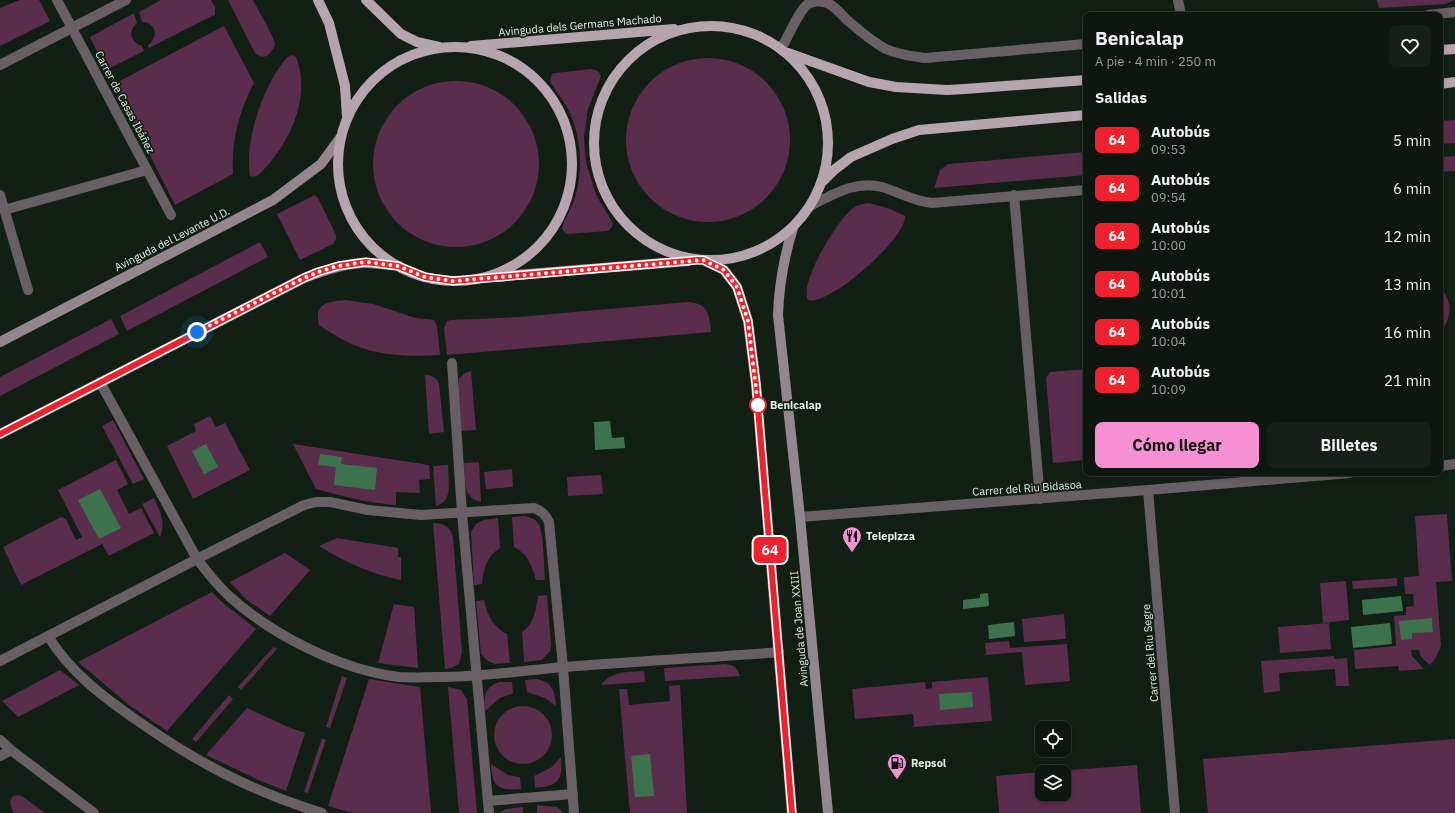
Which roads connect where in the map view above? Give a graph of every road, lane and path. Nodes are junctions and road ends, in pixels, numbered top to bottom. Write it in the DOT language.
graph roads {
  1 [pos="58,0"];
  2 [pos="126,0"];
  3 [pos="318,0"];
  4 [pos="366,0"];
  5 [pos="1178,0"];
  6 [pos="1180,12"];
  7 [pos="1455,12"];
  8 [pos="1443,13"];
  9 [pos="710,26"];
  10 [pos="72,28"];
  11 [pos="1083,44"];
  12 [pos="448,48"];
  13 [pos="1455,49"];
  14 [pos="783,50"];
  15 [pos="1443,50"];
  16 [pos="0,65"];
  17 [pos="1083,80"];
  18 [pos="1455,82"];
  19 [pos="1443,84"];
  20 [pos="1083,115"];
  21 [pos="347,118"];
  22 [pos="340,138"];
  23 [pos="147,170"];
  24 [pos="823,181"];
  25 [pos="1083,190"];
  26 [pos="0,195"];
  27 [pos="1014,195"];
  28 [pos="812,205"];
  29 [pos="4,210"];
  30 [pos="171,215"];
  31 [pos="792,228"];
  32 [pos="701,260"];
  33 [pos="398,266"];
  34 [pos="481,278"];
  35 [pos="28,290"];
  36 [pos="0,342"];
  37 [pos="452,363"];
  38 [pos="100,382"];
  39 [pos="0,434"];
  40 [pos="1455,464"];
  41 [pos="1443,466"];
  42 [pos="1279,476"];
  43 [pos="1255,477"];
  44 [pos="1148,490"];
  45 [pos="1040,499"];
  46 [pos="462,512"];
  47 [pos="800,517"];
  48 [pos="197,559"];
  49 [pos="48,636"];
  50 [pos="778,652"];
  51 [pos="0,661"];
  52 [pos="563,667"];
  53 [pos="478,676"];
  54 [pos="0,740"];
  55 [pos="11,750"];
  56 [pos="0,756"];
  57 [pos="573,794"];
  58 [pos="488,801"];
  59 [pos="94,813"];
  60 [pos="322,813"];
  61 [pos="489,813"];
  62 [pos="574,813"];
  63 [pos="792,813"];
  64 [pos="828,813"];
  65 [pos="1175,813"];
  1 -- 10 [label="street, Carrer de Casas Ibáñez"];
  2 -- 10 [label="street"];
  3 -- 21 [label="main road"];
  4 -- 12 [label="main road, Avinguda dels Germans Machado"];
  5 -- 6 [label="street"];
  7 -- 8 [label="street"];
  9 -- 12 [label="main road, Avinguda dels Germans Machado"];
  9 -- 14 [label="main road"];
  9 -- 32 [label="main road"];
  10 -- 16 [label="street"];
  10 -- 23 [label="street, Carrer de Casas Ibáñez"];
  11 -- 14 [label="street"];
  12 -- 21 [label="main road"];
  12 -- 34 [label="main road"];
  13 -- 15 [label="main road"];
  14 -- 17 [label="main road"];
  14 -- 24 [label="main road"];
  18 -- 19 [label="main road"];
  20 -- 24 [label="main road"];
  21 -- 22 [label="main road"];
  22 -- 33 [label="main road"];
  22 -- 36 [label="main road, Avinguda del Levante U.D."];
  23 -- 29 [label="street"];
  23 -- 30 [label="street, Carrer de Casas Ibáñez"];
  24 -- 28 [label="main road"];
  25 -- 27 [label="street"];
  26 -- 29 [label="street"];
  27 -- 28 [label="street"];
  27 -- 45 [label="street"];
  28 -- 31 [label="main road"];
  29 -- 35 [label="street"];
  31 -- 32 [label="main road"];
  31 -- 47 [label="main road, Avinguda de Joan XXIII"];
  32 -- 34 [label="main road"];
  32 -- 50 [label="main road, Avinguda de Joan XXIII"];
  33 -- 34 [label="main road"];
  33 -- 38 [label="main road"];
  37 -- 46 [label="street"];
  38 -- 39 [label="main road"];
  38 -- 48 [label="street"];
  40 -- 41 [label="street"];
  42 -- 43 [label="street, Carrer del Riu Bidasoa"];
  43 -- 44 [label="street, Carrer del Riu Bidasoa"];
  44 -- 45 [label="street, Carrer del Riu Bidasoa"];
  44 -- 65 [label="street, Carrer del Riu Segre"];
  45 -- 47 [label="street, Carrer del Riu Bidasoa"];
  46 -- 48 [label="street"];
  46 -- 52 [label="street"];
  46 -- 53 [label="street"];
  47 -- 64 [label="main road, Avinguda de Joan XXIII"];
  48 -- 49 [label="street"];
  48 -- 53 [label="street"];
  49 -- 51 [label="street"];
  49 -- 60 [label="street"];
  50 -- 52 [label="street"];
  50 -- 63 [label="main road, Avinguda de Joan XXIII"];
  52 -- 53 [label="street"];
  52 -- 57 [label="street"];
  53 -- 58 [label="street"];
  54 -- 55 [label="street"];
  55 -- 56 [label="street"];
  55 -- 59 [label="street"];
  57 -- 58 [label="street"];
  57 -- 62 [label="street"];
  58 -- 61 [label="street"];
}
